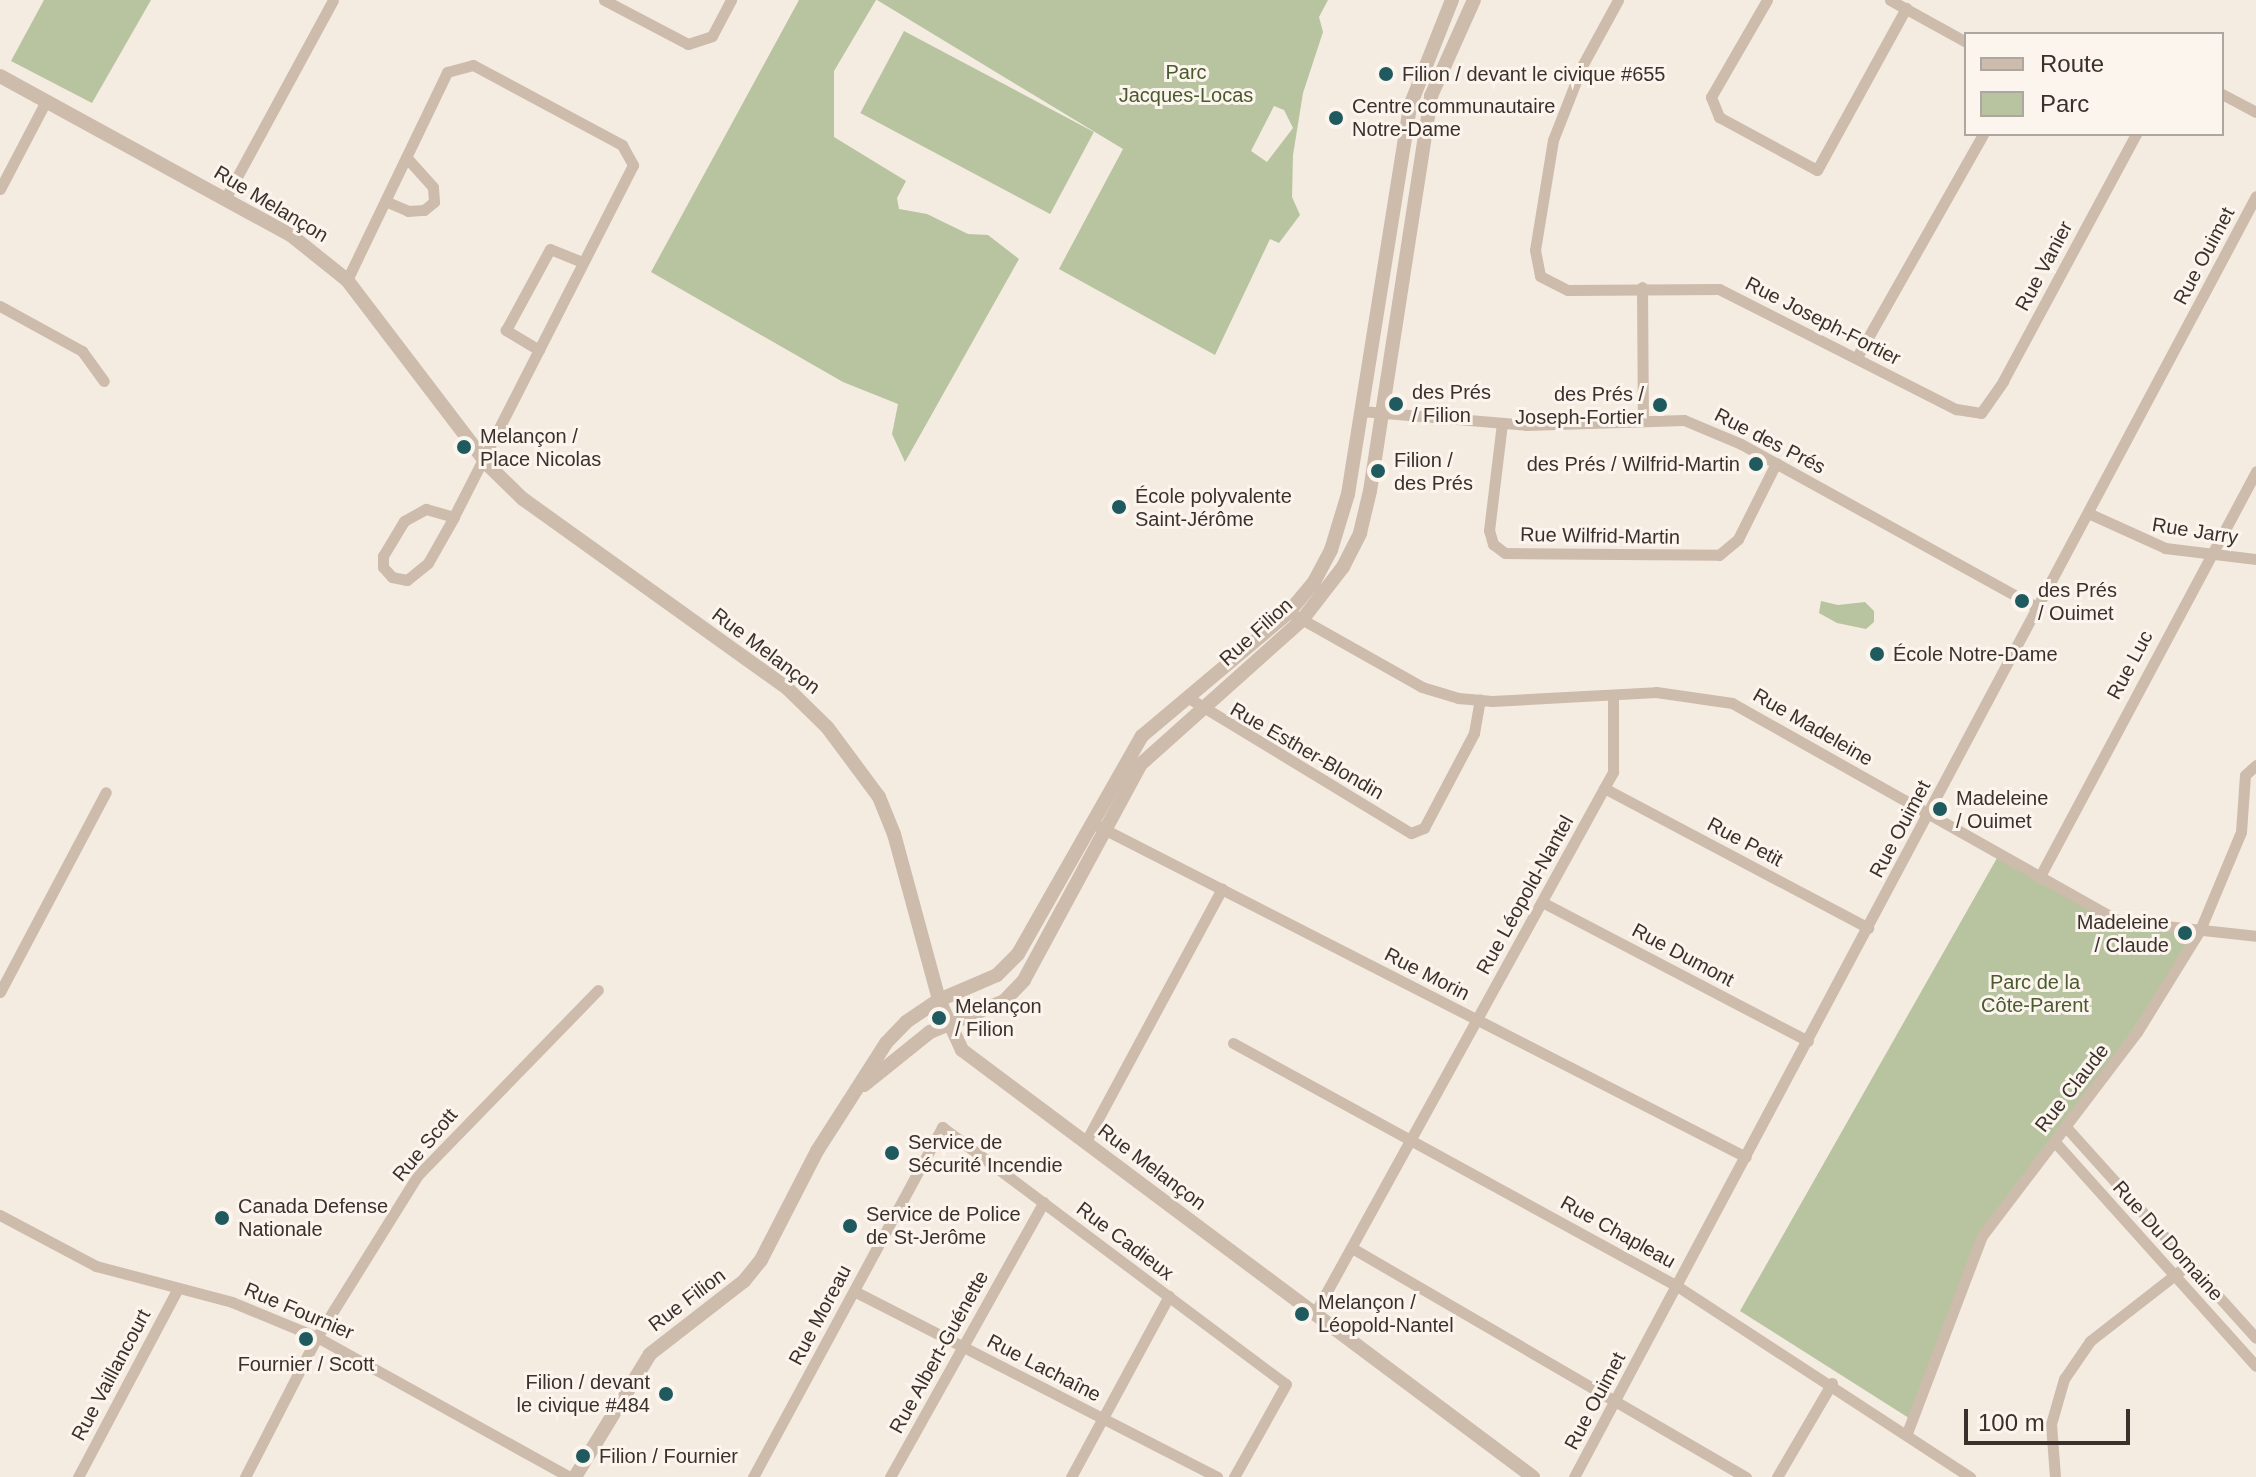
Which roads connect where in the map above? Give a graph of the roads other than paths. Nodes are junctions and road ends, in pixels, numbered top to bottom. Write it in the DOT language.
graph roads {
  1 [pos="333,0"];
  2 [pos="604,0"];
  3 [pos="731,0"];
  4 [pos="1452,0"];
  5 [pos="1474,0"];
  6 [pos="1618,0"];
  7 [pos="1890,0"];
  8 [pos="1765,1"];
  9 [pos="1906,8"];
  10 [pos="1964,41"];
  11 [pos="0,76"];
  12 [pos="1415,91"];
  13 [pos="2224,95"];
  14 [pos="1431,96"];
  15 [pos="46,101"];
  16 [pos="2256,112"];
  17 [pos="1982,136"];
  18 [pos="2135,136"];
  19 [pos="406,157"];
  20 [pos="0,189"];
  21 [pos="2256,196"];
  22 [pos="225,199"];
  23 [pos="385,201"];
  24 [pos="583,262"];
  25 [pos="347,280"];
  26 [pos="1642,287"];
  27 [pos="0,306"];
  28 [pos="539,350"];
  29 [pos="1857,357"];
  30 [pos="104,381"];
  31 [pos="1361,411"];
  32 [pos="1981,413"];
  33 [pos="1382,415"];
  34 [pos="1643,421"];
  35 [pos="1502,423"];
  36 [pos="482,458"];
  37 [pos="1776,463"];
  38 [pos="2256,471"];
  39 [pos="2088,513"];
  40 [pos="454,517"];
  41 [pos="1342,522"];
  42 [pos="1361,530"];
  43 [pos="2210,553"];
  44 [pos="2256,559"];
  45 [pos="2038,608"];
  46 [pos="1296,616"];
  47 [pos="1613,695"];
  48 [pos="1187,697"];
  49 [pos="1480,700"];
  50 [pos="1201,708"];
  51 [pos="2256,765"];
  52 [pos="1604,788"];
  53 [pos="106,792"];
  54 [pos="1928,814"];
  55 [pos="1098,826"];
  56 [pos="2039,878"];
  57 [pos="1222,889"];
  58 [pos="1542,902"];
  59 [pos="1868,928"];
  60 [pos="2200,930"];
  61 [pos="2256,936"];
  62 [pos="598,990"];
  63 [pos="0,992"];
  64 [pos="939,1000"];
  65 [pos="1477,1020"];
  66 [pos="950,1025"];
  67 [pos="1808,1041"];
  68 [pos="1233,1043"];
  69 [pos="843,1110"];
  70 [pos="2065,1126"];
  71 [pos="942,1127"];
  72 [pos="1413,1138"];
  73 [pos="2054,1141"];
  74 [pos="1085,1143"];
  75 [pos="1746,1157"];
  76 [pos="1044,1202"];
  77 [pos="0,1215"];
  78 [pos="1352,1248"];
  79 [pos="2189,1264"];
  80 [pos="2174,1275"];
  81 [pos="1677,1286"];
  82 [pos="177,1290"];
  83 [pos="854,1291"];
  84 [pos="1169,1296"];
  85 [pos="1315,1313"];
  86 [pos="317,1337"];
  87 [pos="2256,1338"];
  88 [pos="963,1347"];
  89 [pos="2256,1366"];
  90 [pos="1832,1383"];
  91 [pos="1617,1399"];
  92 [pos="1103,1418"];
  93 [pos="1907,1433"];
  94 [pos="78,1477"];
  95 [pos="245,1477"];
  96 [pos="572,1477"];
  97 [pos="753,1477"];
  98 [pos="890,1477"];
  99 [pos="1071,1477"];
  100 [pos="1217,1477"];
  101 [pos="1234,1477"];
  102 [pos="1533,1477"];
  103 [pos="1574,1477"];
  104 [pos="1746,1477"];
  105 [pos="1777,1477"];
  106 [pos="1970,1477"];
  107 [pos="2055,1477"];
  1 -- 22 [label="street"];
  2 -- 3 [label="street"];
  4 -- 12 [label="street, Rue Filion"];
  5 -- 14 [label="street, Rue Filion"];
  6 -- 26 [label="street, Rue Joseph-Fortier"];
  7 -- 9 [label="street"];
  8 -- 9 [label="street"];
  9 -- 10 [label="street"];
  11 -- 15 [label="street, Rue Melançon"];
  12 -- 14 [label="street"];
  12 -- 31 [label="street, Rue Filion"];
  13 -- 16 [label="street"];
  14 -- 33 [label="street, Rue Filion"];
  15 -- 20 [label="street"];
  15 -- 22 [label="street, Rue Melançon"];
  17 -- 29 [label="street"];
  18 -- 32 [label="street, Rue Vanier"];
  19 -- 23 [label="street"];
  19 -- 23 [label="street"];
  19 -- 24 [label="street"];
  21 -- 39 [label="street, Rue Ouimet"];
  22 -- 25 [label="street, Rue Melançon"];
  23 -- 25 [label="street"];
  24 -- 28 [label="street"];
  24 -- 28 [label="street"];
  25 -- 36 [label="street, Rue Melançon"];
  26 -- 29 [label="street, Rue Joseph-Fortier"];
  26 -- 34 [label="street"];
  27 -- 30 [label="street"];
  28 -- 36 [label="street"];
  29 -- 32 [label="street, Rue Joseph-Fortier"];
  31 -- 33 [label="street, Rue des Prés"];
  31 -- 41 [label="street, Rue Filion"];
  33 -- 35 [label="street, Rue des Prés"];
  33 -- 42 [label="street, Rue Filion"];
  34 -- 35 [label="street, Rue des Prés"];
  34 -- 37 [label="street, Rue des Prés"];
  35 -- 37 [label="street, Rue Wilfrid-Martin"];
  36 -- 40 [label="street"];
  36 -- 64 [label="street, Rue Melançon"];
  37 -- 45 [label="street, Rue des Prés"];
  38 -- 43 [label="street, Rue Luc"];
  39 -- 43 [label="street, Rue Jarry"];
  39 -- 45 [label="street, Rue Ouimet"];
  40 -- 40 [label="street"];
  41 -- 42 [label="street"];
  41 -- 46 [label="street, Rue Filion"];
  42 -- 46 [label="street, Rue Filion"];
  43 -- 44 [label="street, Rue Jarry"];
  43 -- 56 [label="street, Rue Luc"];
  45 -- 54 [label="street, Rue Ouimet"];
  46 -- 48 [label="street, Rue Filion"];
  46 -- 49 [label="street, Rue Madeleine"];
  46 -- 50 [label="street, Rue Filion"];
  47 -- 49 [label="street, Rue Madeleine"];
  47 -- 52 [label="street, Rue Léopold-Nantel"];
  47 -- 54 [label="street, Rue Madeleine"];
  48 -- 50 [label="street, Rue Esther-Blondin"];
  48 -- 55 [label="street, Rue Filion"];
  49 -- 50 [label="street, Rue Esther-Blondin"];
  50 -- 55 [label="street, Rue Filion"];
  51 -- 60 [label="street, Rue Claude"];
  52 -- 58 [label="street, Rue Léopold-Nantel"];
  52 -- 59 [label="street, Rue Petit"];
  53 -- 63 [label="street"];
  54 -- 56 [label="street, Rue Madeleine"];
  54 -- 59 [label="street, Rue Ouimet"];
  55 -- 57 [label="street, Rue Morin"];
  55 -- 64 [label="street, Rue Filion"];
  55 -- 66 [label="street, Rue Filion"];
  56 -- 60 [label="street, Rue Madeleine"];
  57 -- 65 [label="street, Rue Morin"];
  57 -- 74 [label="street"];
  58 -- 65 [label="street, Rue Léopold-Nantel"];
  58 -- 67 [label="street, Rue Dumont"];
  59 -- 67 [label="street, Rue Ouimet"];
  60 -- 61 [label="street, Rue Madeleine"];
  60 -- 70 [label="street, Rue Claude"];
  62 -- 86 [label="street, Rue Scott"];
  64 -- 66 [label="street, Rue Melançon"];
  64 -- 69 [label="street, Rue Filion"];
  65 -- 72 [label="street, Rue Léopold-Nantel"];
  65 -- 75 [label="street, Rue Morin"];
  66 -- 69 [label="street, Rue Filion"];
  66 -- 74 [label="street, Rue Melançon"];
  67 -- 75 [label="street, Rue Ouimet"];
  68 -- 72 [label="street, Rue Chapleau"];
  69 -- 96 [label="street, Rue Filion"];
  70 -- 73 [label="street, Rue Claude"];
  70 -- 79 [label="street, Rue Du Domaine"];
  71 -- 76 [label="street, Rue Cadieux"];
  71 -- 83 [label="street, Rue Moreau"];
  72 -- 78 [label="street, Rue Léopold-Nantel"];
  72 -- 81 [label="street, Rue Chapleau"];
  73 -- 80 [label="street, Rue Du Domaine"];
  73 -- 93 [label="street, Rue Claude"];
  74 -- 85 [label="street, Rue Melançon"];
  75 -- 81 [label="street, Rue Ouimet"];
  76 -- 84 [label="street, Rue Cadieux"];
  76 -- 88 [label="street, Rue Albert-Guénette"];
  77 -- 82 [label="street, Rue Fournier"];
  78 -- 85 [label="street, Rue Léopold-Nantel"];
  78 -- 91 [label="street"];
  79 -- 80 [label="street"];
  79 -- 87 [label="street, Rue Du Domaine"];
  80 -- 89 [label="street, Rue Du Domaine"];
  80 -- 107 [label="street"];
  81 -- 90 [label="street, Rue Chapleau"];
  81 -- 91 [label="street, Rue Ouimet"];
  82 -- 86 [label="street, Rue Fournier"];
  82 -- 94 [label="street, Rue Vaillancourt"];
  83 -- 88 [label="street, Rue Lachaîne"];
  83 -- 97 [label="street, Rue Moreau"];
  84 -- 92 [label="street"];
  84 -- 101 [label="street, Rue Cadieux"];
  85 -- 102 [label="street, Rue Melançon"];
  86 -- 95 [label="street, Rue Scott"];
  86 -- 96 [label="street, Rue Fournier"];
  88 -- 92 [label="street, Rue Lachaîne"];
  88 -- 98 [label="street, Rue Albert-Guénette"];
  90 -- 93 [label="street, Rue Chapleau"];
  90 -- 105 [label="street"];
  91 -- 103 [label="street, Rue Ouimet"];
  91 -- 104 [label="street"];
  92 -- 99 [label="street"];
  92 -- 100 [label="street, Rue Lachaîne"];
  93 -- 106 [label="street, Rue Chapleau"];
}
